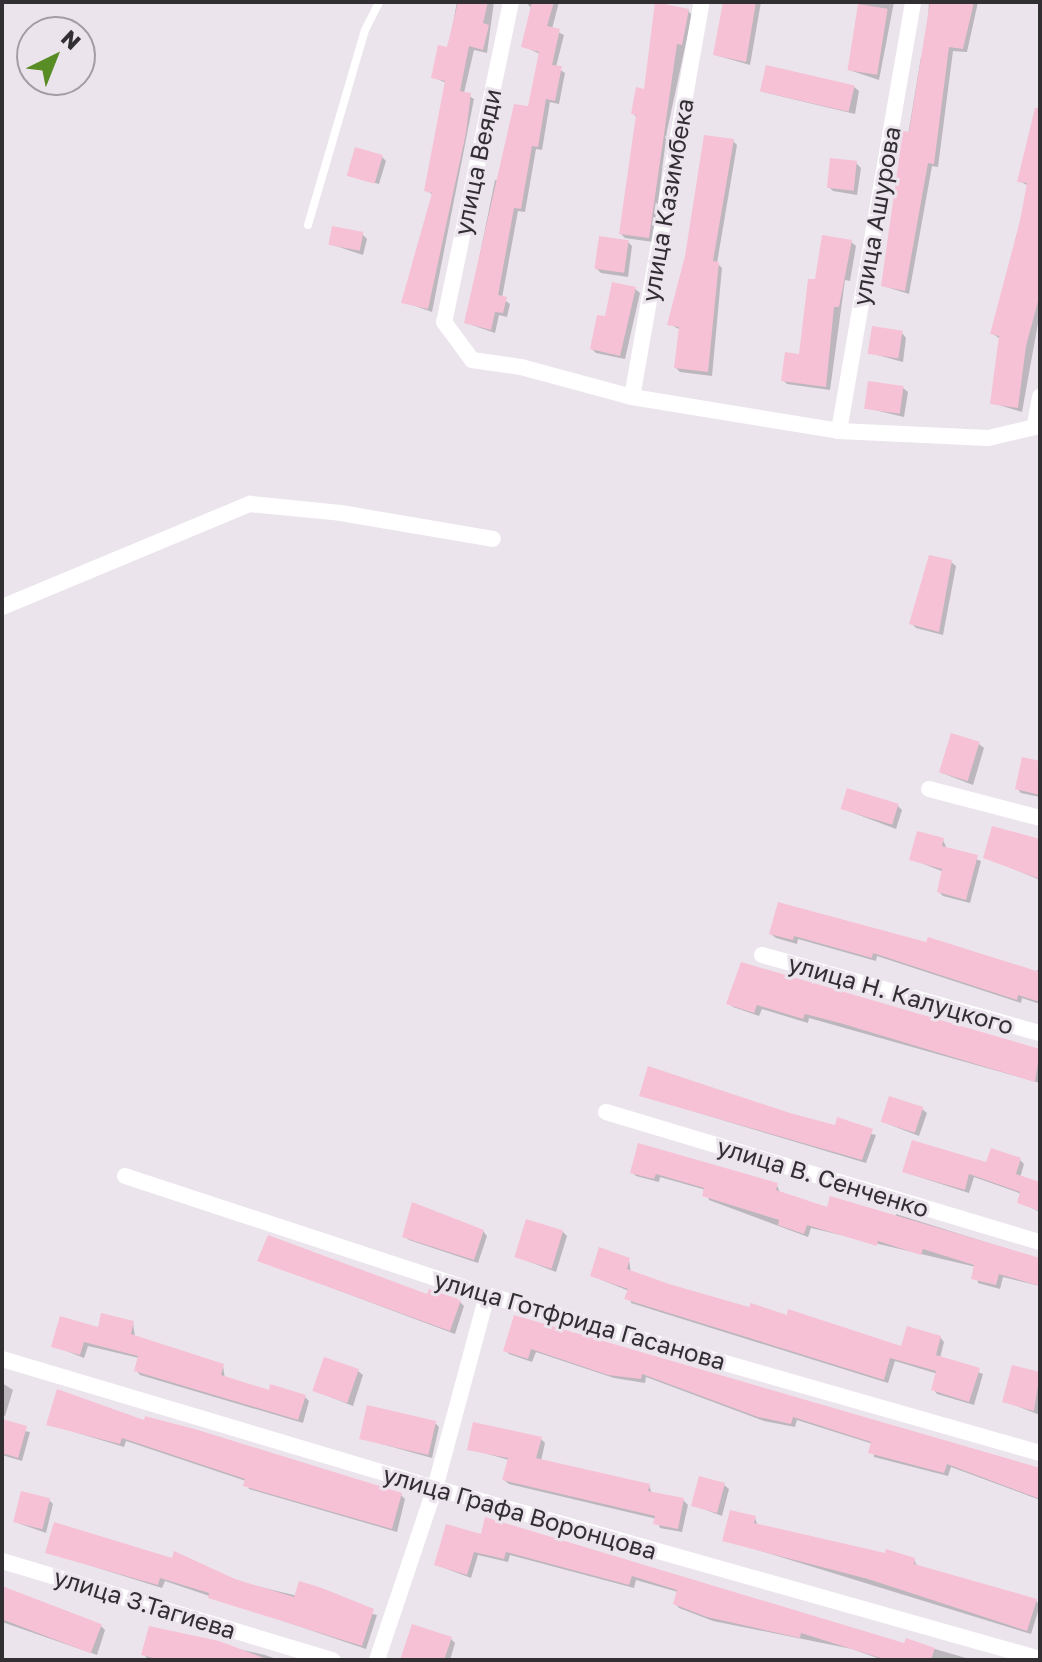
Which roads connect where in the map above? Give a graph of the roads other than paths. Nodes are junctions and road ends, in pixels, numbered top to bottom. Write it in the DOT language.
graph roads {
  1 [pos="379,2"];
  2 [pos="511,2"];
  3 [pos="702,2"];
  4 [pos="913,2"];
  5 [pos="308,225"];
  6 [pos="1040,396"];
  7 [pos="632,397"];
  8 [pos="1037,426"];
  9 [pos="839,431"];
  10 [pos="493,539"];
  11 [pos="2,607"];
  12 [pos="929,789"];
  13 [pos="1040,818"];
  14 [pos="762,955"];
  15 [pos="1040,1033"];
  16 [pos="606,1112"];
  17 [pos="125,1176"];
  18 [pos="1040,1242"];
  19 [pos="487,1295"];
  20 [pos="2,1359"];
  21 [pos="1040,1453"];
  22 [pos="435,1488"];
  23 [pos="2,1561"];
  24 [pos="1040,1659"];
  25 [pos="333,1660"];
  26 [pos="377,1660"];
  1 -- 5 [label="lane"];
  2 -- 7 [label="street, улица Веяди"];
  3 -- 7 [label="street, улица Казимбека"];
  4 -- 9 [label="street, улица Ашурова"];
  6 -- 8 [label="street"];
  7 -- 9 [label="street"];
  8 -- 9 [label="street"];
  10 -- 11 [label="street"];
  12 -- 13 [label="street"];
  14 -- 15 [label="street, улица Н. Калуцкого"];
  16 -- 18 [label="street, улица В. Сенченко"];
  17 -- 19 [label="street, улица Готфрида Гасанова"];
  19 -- 21 [label="street, улица Готфрида Гасанова"];
  19 -- 22 [label="street"];
  20 -- 22 [label="street, улица Графа Воронцова"];
  22 -- 24 [label="street, улица Графа Воронцова"];
  22 -- 26 [label="street"];
  23 -- 25 [label="street, улица З.Тагиева"];
}
